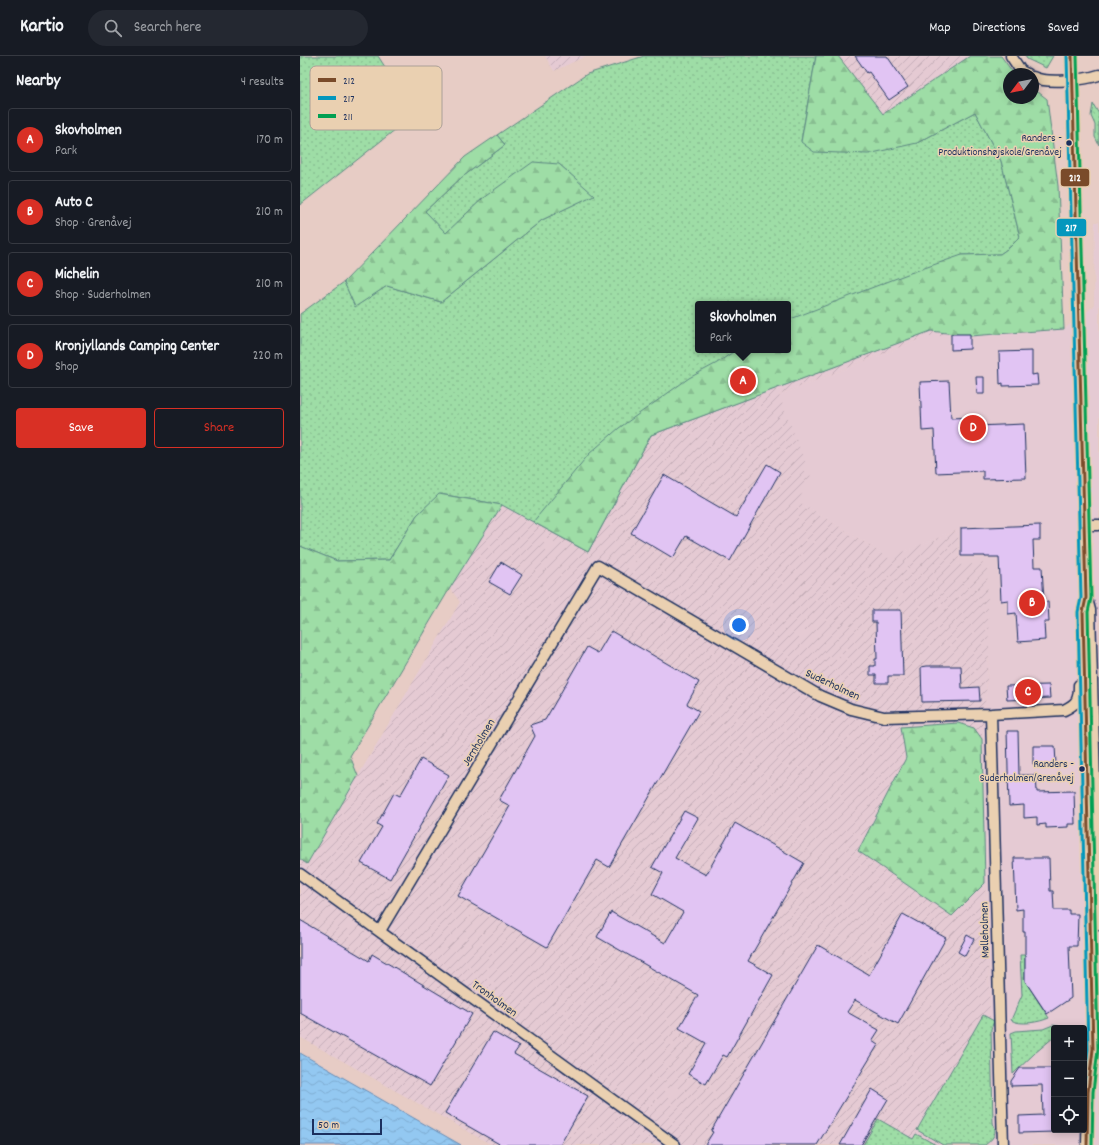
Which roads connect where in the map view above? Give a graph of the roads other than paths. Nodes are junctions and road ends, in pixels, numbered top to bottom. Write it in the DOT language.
graph roads {
  1 [pos="1011,56"];
  2 [pos="1072,56"];
  3 [pos="1019,68"];
  4 [pos="1099,75"];
  5 [pos="1039,80"];
  6 [pos="1072,80"];
  7 [pos="1099,524"];
  8 [pos="1084,525"];
  9 [pos="598,566"];
  10 [pos="1086,598"];
  11 [pos="1084,647"];
  12 [pos="991,714"];
  13 [pos="1095,854"];
  14 [pos="300,874"];
  15 [pos="1099,924"];
  16 [pos="380,931"];
  17 [pos="1087,1111"];
  18 [pos="1087,1133"];
  19 [pos="675,1145"];
  20 [pos="1003,1145"];
  21 [pos="1087,1145"];
  22 [pos="1092,1145"];
  1 -- 3 [label="street"];
  2 -- 6 [label="street"];
  4 -- 6 [label="street"];
  5 -- 6 [label="street"];
  6 -- 8 [label="street"];
  7 -- 8 [label="street"];
  8 -- 10 [label="street"];
  9 -- 12 [label="street, Suderholmen"];
  9 -- 16 [label="street, Jernholmen"];
  10 -- 11 [label="street"];
  10 -- 13 [label="street"];
  11 -- 12 [label="street, Suderholmen"];
  11 -- 13 [label="street"];
  12 -- 20 [label="street, Mølleholmen"];
  13 -- 15 [label="street"];
  13 -- 17 [label="street"];
  14 -- 16 [label="street, Tronholmen"];
  16 -- 19 [label="street, Tronholmen"];
  17 -- 22 [label="street"];
  18 -- 21 [label="street"];
}
